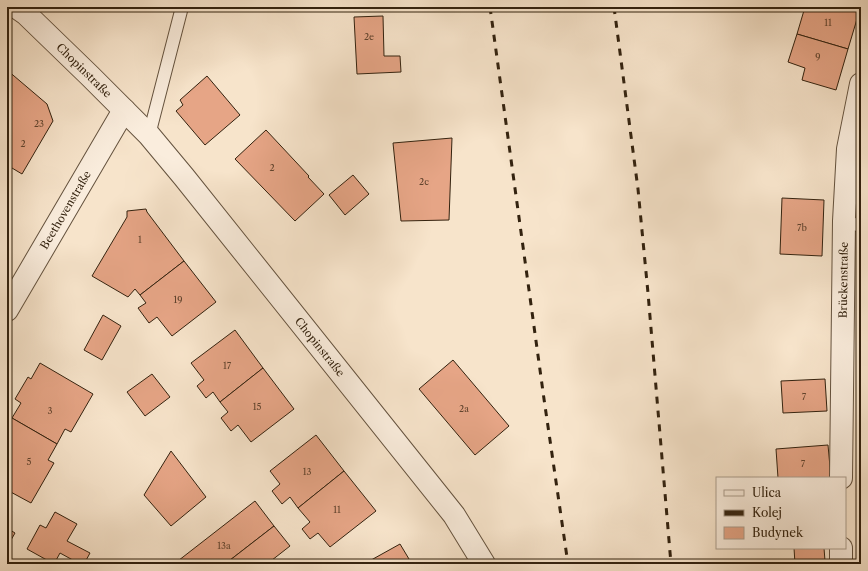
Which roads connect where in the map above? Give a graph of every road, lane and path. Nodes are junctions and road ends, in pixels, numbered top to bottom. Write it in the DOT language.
graph roads {
  1 [pos="16,7"];
  2 [pos="182,7"];
  3 [pos="861,84"];
  4 [pos="124,110"];
  5 [pos="149,135"];
  6 [pos="852,224"];
  7 [pos="7,310"];
  8 [pos="841,477"];
  9 [pos="841,549"];
  10 [pos="484,564"];
  11 [pos="840,564"];
  1 -- 4 [label="street, Chopinstraße"];
  2 -- 5 [label="lane"];
  3 -- 6 [label="street, Brückenstraße"];
  4 -- 5 [label="street, Chopinstraße"];
  4 -- 7 [label="street, Beethovenstraße"];
  5 -- 10 [label="street, Chopinstraße"];
  6 -- 8 [label="street, Brückenstraße"];
  9 -- 11 [label="street"];
}
